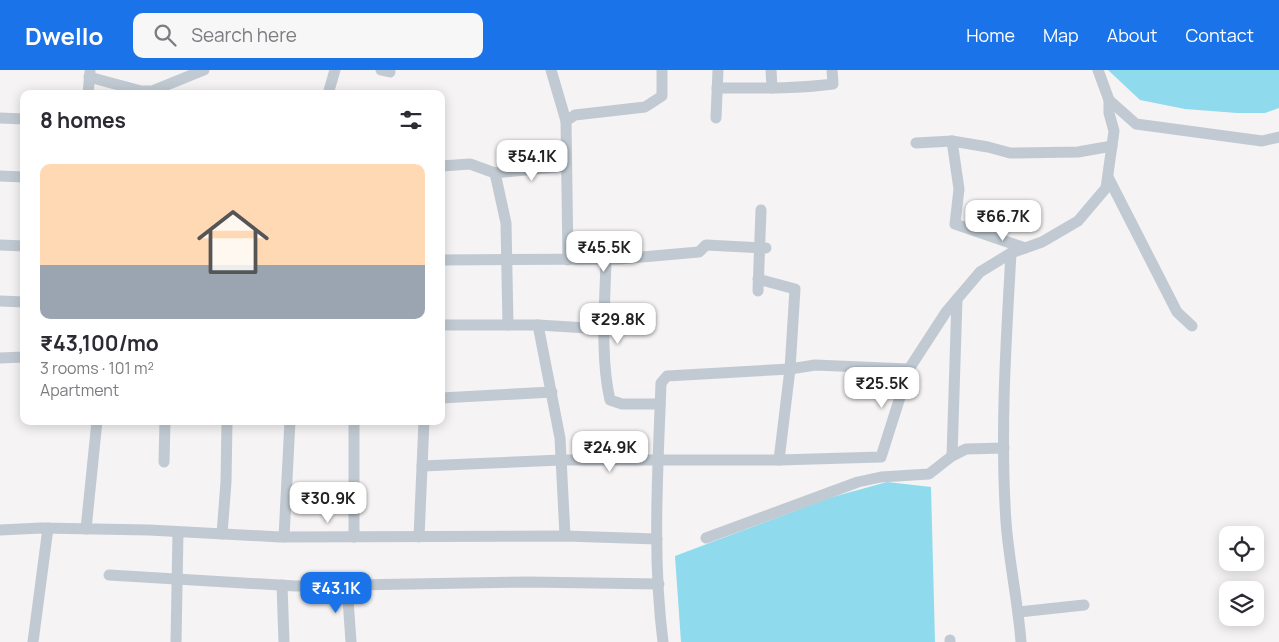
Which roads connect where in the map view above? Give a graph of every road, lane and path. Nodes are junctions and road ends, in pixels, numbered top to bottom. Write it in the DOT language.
graph roads {
  1 [pos="204,70"];
  2 [pos="335,70"];
  3 [pos="551,70"];
  4 [pos="662,70"];
  5 [pos="718,70"];
  6 [pos="771,70"];
  7 [pos="832,70"];
  8 [pos="1098,70"];
  9 [pos="90,74"];
  10 [pos="717,88"];
  11 [pos="772,88"];
  12 [pos="88,90"];
  13 [pos="138,90"];
  14 [pos="154,90"];
  15 [pos="329,90"];
  16 [pos="1109,100"];
  17 [pos="0,118"];
  18 [pos="716,118"];
  19 [pos="20,119"];
  20 [pos="566,121"];
  21 [pos="1136,124"];
  22 [pos="1114,131"];
  23 [pos="1279,137"];
  24 [pos="952,141"];
  25 [pos="916,143"];
  26 [pos="1112,146"];
  27 [pos="445,166"];
  28 [pos="566,166"];
  29 [pos="496,173"];
  30 [pos="0,176"];
  31 [pos="20,177"];
  32 [pos="1108,177"];
  33 [pos="761,210"];
  34 [pos="0,246"];
  35 [pos="20,246"];
  36 [pos="762,248"];
  37 [pos="1025,248"];
  38 [pos="1012,253"];
  39 [pos="445,260"];
  40 [pos="506,260"];
  41 [pos="568,260"];
  42 [pos="606,260"];
  43 [pos="758,279"];
  44 [pos="758,291"];
  45 [pos="957,299"];
  46 [pos="0,301"];
  47 [pos="20,302"];
  48 [pos="445,325"];
  49 [pos="508,325"];
  50 [pos="538,325"];
  51 [pos="1192,326"];
  52 [pos="604,329"];
  53 [pos="20,357"];
  54 [pos="0,358"];
  55 [pos="790,369"];
  56 [pos="909,369"];
  57 [pos="552,392"];
  58 [pos="445,398"];
  59 [pos="660,404"];
  60 [pos="97,425"];
  61 [pos="165,425"];
  62 [pos="227,425"];
  63 [pos="290,425"];
  64 [pos="354,425"];
  65 [pos="424,425"];
  66 [pos="1004,448"];
  67 [pos="952,456"];
  68 [pos="561,460"];
  69 [pos="659,460"];
  70 [pos="780,460"];
  71 [pos="164,462"];
  72 [pos="422,466"];
  73 [pos="48,528"];
  74 [pos="86,529"];
  75 [pos="0,530"];
  76 [pos="178,532"];
  77 [pos="222,534"];
  78 [pos="565,536"];
  79 [pos="354,537"];
  80 [pos="419,537"];
  81 [pos="284,538"];
  82 [pos="706,538"];
  83 [pos="657,539"];
  84 [pos="109,575"];
  85 [pos="177,578"];
  86 [pos="659,584"];
  87 [pos="282,585"];
  88 [pos="348,585"];
  89 [pos="1084,605"];
  90 [pos="1019,612"];
  91 [pos="33,642"];
  92 [pos="176,642"];
  93 [pos="284,642"];
  94 [pos="351,642"];
  95 [pos="663,642"];
  96 [pos="1021,642"];
  1 -- 14 [label="street"];
  2 -- 15 [label="street"];
  3 -- 20 [label="street"];
  4 -- 20 [label="street"];
  5 -- 10 [label="street"];
  6 -- 11 [label="street"];
  7 -- 11 [label="street"];
  8 -- 16 [label="street"];
  9 -- 12 [label="street"];
  9 -- 13 [label="street"];
  10 -- 11 [label="street"];
  10 -- 18 [label="street"];
  16 -- 21 [label="street"];
  16 -- 22 [label="street"];
  17 -- 19 [label="street"];
  20 -- 28 [label="street"];
  21 -- 22 [label="street"];
  21 -- 23 [label="street"];
  22 -- 26 [label="street"];
  24 -- 25 [label="street"];
  24 -- 26 [label="street"];
  24 -- 37 [label="street"];
  26 -- 32 [label="street"];
  27 -- 29 [label="street"];
  28 -- 29 [label="street"];
  28 -- 41 [label="street"];
  29 -- 40 [label="street"];
  30 -- 31 [label="street"];
  32 -- 37 [label="street"];
  32 -- 51 [label="street"];
  33 -- 36 [label="street"];
  34 -- 35 [label="street"];
  36 -- 42 [label="street"];
  36 -- 43 [label="street"];
  37 -- 38 [label="street"];
  38 -- 45 [label="street"];
  38 -- 66 [label="street"];
  39 -- 40 [label="street"];
  40 -- 41 [label="street"];
  40 -- 49 [label="street"];
  41 -- 42 [label="street"];
  42 -- 52 [label="street"];
  43 -- 44 [label="street"];
  43 -- 55 [label="street"];
  45 -- 56 [label="street"];
  45 -- 67 [label="street"];
  46 -- 47 [label="street"];
  48 -- 49 [label="street"];
  49 -- 50 [label="street"];
  50 -- 52 [label="street"];
  50 -- 57 [label="street"];
  52 -- 59 [label="street"];
  53 -- 54 [label="street"];
  55 -- 56 [label="street"];
  55 -- 59 [label="street"];
  55 -- 70 [label="street"];
  56 -- 70 [label="street"];
  57 -- 58 [label="street"];
  57 -- 68 [label="street"];
  59 -- 69 [label="street"];
  60 -- 74 [label="street"];
  61 -- 71 [label="street"];
  62 -- 77 [label="street"];
  63 -- 81 [label="street"];
  64 -- 79 [label="street"];
  65 -- 72 [label="street"];
  66 -- 67 [label="street"];
  66 -- 90 [label="street"];
  67 -- 82 [label="street"];
  68 -- 69 [label="street"];
  68 -- 72 [label="street"];
  68 -- 78 [label="street"];
  69 -- 70 [label="street"];
  69 -- 83 [label="street"];
  72 -- 80 [label="street"];
  73 -- 74 [label="street"];
  73 -- 75 [label="street"];
  73 -- 91 [label="street"];
  74 -- 76 [label="street"];
  76 -- 77 [label="street"];
  76 -- 85 [label="street"];
  77 -- 81 [label="street"];
  78 -- 80 [label="street"];
  78 -- 83 [label="street"];
  79 -- 80 [label="street"];
  79 -- 81 [label="street"];
  83 -- 86 [label="street"];
  84 -- 85 [label="street"];
  85 -- 87 [label="street"];
  85 -- 92 [label="street"];
  86 -- 88 [label="street"];
  86 -- 95 [label="street"];
  87 -- 88 [label="street"];
  87 -- 93 [label="street"];
  88 -- 94 [label="street"];
  89 -- 90 [label="street"];
  90 -- 96 [label="street"];
}
